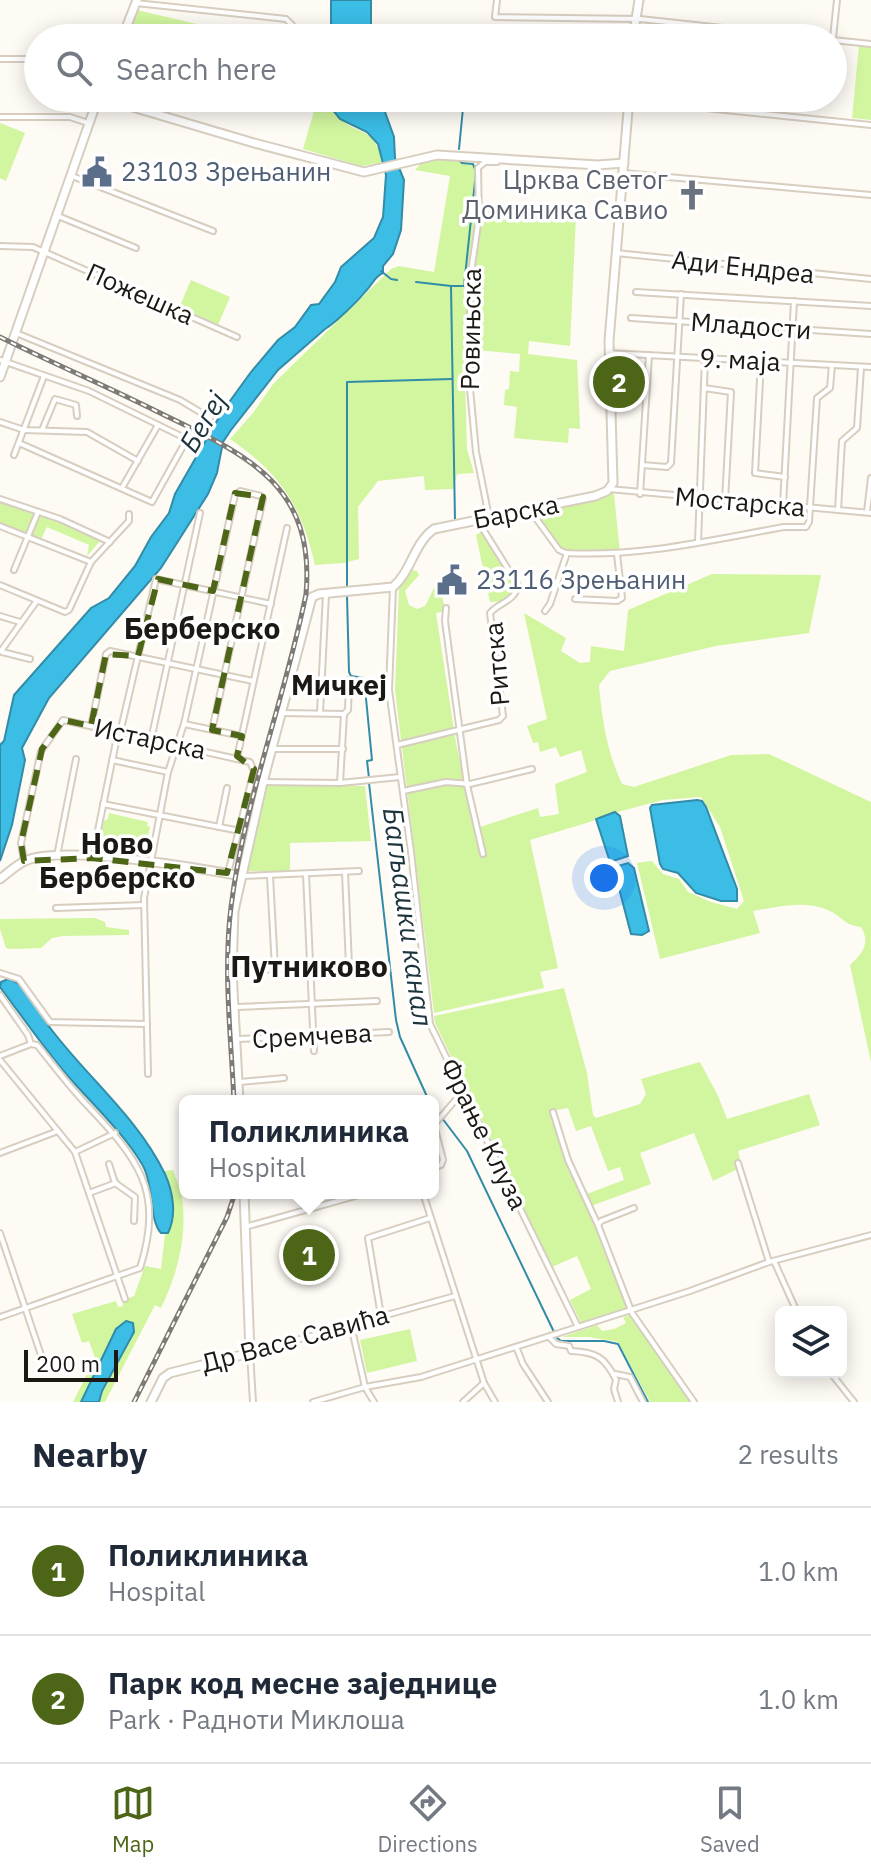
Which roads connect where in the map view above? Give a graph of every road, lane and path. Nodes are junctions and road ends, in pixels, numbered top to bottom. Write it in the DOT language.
graph roads {
  1 [pos="497,0"];
  2 [pos="639,0"];
  3 [pos="837,0"];
  4 [pos="136,1"];
  5 [pos="635,19"];
  6 [pos="127,24"];
  7 [pos="291,24"];
  8 [pos="634,24"];
  9 [pos="682,24"];
  10 [pos="835,24"];
  11 [pos="847,41"];
  12 [pos="871,44"];
  13 [pos="0,59"];
  14 [pos="24,59"];
  15 [pos="93,112"];
  16 [pos="150,112"];
  17 [pos="628,112"];
  18 [pos="750,112"];
  19 [pos="0,117"];
  20 [pos="88,123"];
  21 [pos="871,125"];
  22 [pos="500,158"];
  23 [pos="624,163"];
  24 [pos="623,173"];
  25 [pos="70,175"];
  26 [pos="871,195"];
  27 [pos="56,215"];
  28 [pos="213,231"];
  29 [pos="0,246"];
  30 [pos="136,248"];
  31 [pos="43,252"];
  32 [pos="616,253"];
  33 [pos="871,279"];
  34 [pos="636,292"];
  35 [pos="681,294"];
  36 [pos="794,301"];
  37 [pos="871,306"];
  38 [pos="631,318"];
  39 [pos="679,321"];
  40 [pos="792,328"];
  41 [pos="16,333"];
  42 [pos="871,334"];
  43 [pos="237,337"];
  44 [pos="609,353"];
  45 [pos="649,355"];
  46 [pos="677,356"];
  47 [pos="705,358"];
  48 [pos="3,361"];
  49 [pos="761,361"];
  50 [pos="790,363"];
  51 [pos="832,365"];
  52 [pos="861,367"];
  53 [pos="871,367"];
  54 [pos="44,376"];
  55 [pos="0,377"];
  56 [pos="704,388"];
  57 [pos="77,416"];
  58 [pos="210,418"];
  59 [pos="0,422"];
  60 [pos="158,425"];
  61 [pos="24,430"];
  62 [pos="42,430"];
  63 [pos="19,443"];
  64 [pos="14,455"];
  65 [pos="138,461"];
  66 [pos="642,465"];
  67 [pos="785,477"];
  68 [pos="871,478"];
  69 [pos="122,488"];
  70 [pos="609,489"];
  71 [pos="640,494"];
  72 [pos="0,499"];
  73 [pos="698,499"];
  74 [pos="725,501"];
  75 [pos="783,505"];
  76 [pos="810,508"];
  77 [pos="529,509"];
  78 [pos="838,510"];
  79 [pos="38,512"];
  80 [pos="869,512"];
  81 [pos="200,513"];
  82 [pos="129,514"];
  83 [pos="489,517"];
  84 [pos="0,526"];
  85 [pos="481,526"];
  86 [pos="287,528"];
  87 [pos="27,537"];
  88 [pos="110,542"];
  89 [pos="698,542"];
  90 [pos="567,553"];
  91 [pos="617,554"];
  92 [pos="91,562"];
  93 [pos="14,570"];
  94 [pos="184,584"];
  95 [pos="0,585"];
  96 [pos="393,587"];
  97 [pos="213,591"];
  98 [pos="326,594"];
  99 [pos="241,597"];
  100 [pos="575,599"];
  101 [pos="36,602"];
  102 [pos="271,604"];
  103 [pos="446,608"];
  104 [pos="545,611"];
  105 [pos="0,616"];
  106 [pos="20,622"];
  107 [pos="1,651"];
  108 [pos="138,656"];
  109 [pos="30,659"];
  110 [pos="167,662"];
  111 [pos="196,669"];
  112 [pos="224,674"];
  113 [pos="349,680"];
  114 [pos="254,681"];
  115 [pos="281,713"];
  116 [pos="320,713"];
  117 [pos="344,714"];
  118 [pos="184,724"];
  119 [pos="91,726"];
  120 [pos="212,730"];
  121 [pos="459,730"];
  122 [pos="119,733"];
  123 [pos="242,736"];
  124 [pos="151,740"];
  125 [pos="177,745"];
  126 [pos="397,745"];
  127 [pos="272,749"];
  128 [pos="343,749"];
  129 [pos="237,758"];
  130 [pos="76,759"];
  131 [pos="112,760"];
  132 [pos="532,769"];
  133 [pos="168,772"];
  134 [pos="401,777"];
  135 [pos="263,782"];
  136 [pos="340,783"];
  137 [pos="467,785"];
  138 [pos="227,788"];
  139 [pos="403,791"];
  140 [pos="103,804"];
  141 [pos="160,815"];
  142 [pos="219,827"];
  143 [pos="240,831"];
  144 [pos="483,854"];
  145 [pos="57,856"];
  146 [pos="92,858"];
  147 [pos="24,861"];
  148 [pos="152,863"];
  149 [pos="359,871"];
  150 [pos="345,872"];
  151 [pos="227,873"];
  152 [pos="241,873"];
  153 [pos="306,874"];
  154 [pos="270,875"];
  155 [pos="0,879"];
  156 [pos="144,905"];
  157 [pos="56,908"];
  158 [pos="372,965"];
  159 [pos="349,966"];
  160 [pos="310,968"];
  161 [pos="275,969"];
  162 [pos="232,971"];
  163 [pos="0,973"];
  164 [pos="0,995"];
  165 [pos="377,1001"];
  166 [pos="312,1004"];
  167 [pos="233,1007"];
  168 [pos="147,1024"];
  169 [pos="389,1032"];
  170 [pos="314,1036"];
  171 [pos="235,1040"];
  172 [pos="31,1044"];
  173 [pos="314,1051"];
  174 [pos="0,1058"];
  175 [pos="148,1074"];
  176 [pos="284,1078"];
  177 [pos="237,1082"];
  178 [pos="464,1090"];
  179 [pos="238,1095"];
  180 [pos="553,1112"];
  181 [pos="439,1119"];
  182 [pos="58,1131"];
  183 [pos="115,1133"];
  184 [pos="439,1144"];
  185 [pos="75,1152"];
  186 [pos="0,1153"];
  187 [pos="738,1163"];
  188 [pos="109,1164"];
  189 [pos="439,1166"];
  190 [pos="116,1183"];
  191 [pos="89,1193"];
  192 [pos="244,1199"];
  193 [pos="345,1199"];
  194 [pos="425,1199"];
  195 [pos="634,1208"];
  196 [pos="430,1218"];
  197 [pos="134,1221"];
  198 [pos="598,1225"];
  199 [pos="245,1227"];
  200 [pos="0,1233"];
  201 [pos="871,1235"];
  202 [pos="7,1253"];
  203 [pos="0,1255"];
  204 [pos="772,1262"];
  205 [pos="118,1276"];
  206 [pos="455,1296"];
  207 [pos="125,1299"];
  208 [pos="794,1306"];
  209 [pos="26,1308"];
  210 [pos="631,1311"];
  211 [pos="381,1316"];
  212 [pos="0,1317"];
  213 [pos="351,1325"];
  214 [pos="578,1327"];
  215 [pos="549,1337"];
  216 [pos="517,1348"];
  217 [pos="250,1353"];
  218 [pos="43,1361"];
  219 [pos="477,1361"];
  220 [pos="616,1376"];
  221 [pos="835,1378"];
  222 [pos="484,1383"];
  223 [pos="365,1387"];
  224 [pos="371,1401"];
  225 [pos="151,1402"];
  226 [pos="253,1402"];
  227 [pos="313,1402"];
  228 [pos="463,1402"];
  229 [pos="495,1402"];
  230 [pos="548,1402"];
  231 [pos="618,1402"];
  232 [pos="643,1402"];
  233 [pos="694,1402"];
  234 [pos="854,1402"];
  1 -- 5 [label="street"];
  2 -- 5 [label="street"];
  3 -- 10 [label="street"];
  4 -- 6 [label="street"];
  4 -- 7 [label="street"];
  5 -- 8 [label="street"];
  5 -- 9 [label="street"];
  11 -- 12 [label="street"];
  13 -- 14 [label="street"];
  15 -- 20 [label="street"];
  16 -- 22 [label="street"];
  17 -- 23 [label="street"];
  18 -- 21 [label="street"];
  19 -- 20 [label="street"];
  20 -- 25 [label="street"];
  22 -- 23 [label="street"];
  22 -- 83 [label="street, Ровињска"];
  23 -- 24 [label="street"];
  24 -- 26 [label="street"];
  24 -- 32 [label="street"];
  25 -- 27 [label="street"];
  25 -- 28 [label="street"];
  27 -- 30 [label="street"];
  27 -- 31 [label="street"];
  29 -- 31 [label="street, Пожешка"];
  31 -- 41 [label="street"];
  31 -- 43 [label="street, Пожешка"];
  32 -- 33 [label="street, Ади Ендреа"];
  32 -- 44 [label="street"];
  34 -- 35 [label="street"];
  35 -- 36 [label="street"];
  35 -- 39 [label="street"];
  36 -- 37 [label="street"];
  36 -- 40 [label="street"];
  38 -- 39 [label="street, Младости"];
  39 -- 40 [label="street, Младости"];
  39 -- 46 [label="street"];
  40 -- 42 [label="street, Младости"];
  40 -- 50 [label="street"];
  41 -- 48 [label="street"];
  41 -- 58 [label="street"];
  44 -- 45 [label="street, 9. маја"];
  44 -- 70 [label="street"];
  45 -- 46 [label="street, 9. маја"];
  45 -- 66 [label="street"];
  46 -- 47 [label="street, 9. маја"];
  46 -- 66 [label="street"];
  47 -- 49 [label="street, 9. маја"];
  47 -- 56 [label="street"];
  48 -- 54 [label="street"];
  48 -- 55 [label="street"];
  49 -- 50 [label="street, 9. маја"];
  49 -- 67 [label="street"];
  50 -- 51 [label="street, 9. маја"];
  50 -- 67 [label="street"];
  51 -- 52 [label="street, 9. маја"];
  51 -- 76 [label="street"];
  52 -- 53 [label="street, 9. маја"];
  52 -- 78 [label="street"];
  54 -- 60 [label="street"];
  54 -- 61 [label="street"];
  56 -- 73 [label="street"];
  56 -- 74 [label="street"];
  57 -- 62 [label="street"];
  59 -- 61 [label="street"];
  60 -- 65 [label="street"];
  60 -- 69 [label="street"];
  61 -- 62 [label="street"];
  61 -- 63 [label="street"];
  62 -- 65 [label="street"];
  63 -- 64 [label="street"];
  63 -- 69 [label="street"];
  65 -- 69 [label="street"];
  66 -- 71 [label="street"];
  67 -- 75 [label="street"];
  68 -- 80 [label="street"];
  70 -- 71 [label="street, Мостарска"];
  70 -- 77 [label="street, Барска"];
  71 -- 73 [label="street, Мостарска"];
  72 -- 79 [label="street"];
  73 -- 74 [label="street, Мостарска"];
  73 -- 89 [label="street"];
  74 -- 75 [label="street, Мостарска"];
  75 -- 76 [label="street, Мостарска"];
  76 -- 78 [label="street, Мостарска"];
  76 -- 89 [label="street"];
  77 -- 83 [label="street, Барска"];
  77 -- 90 [label="street"];
  78 -- 80 [label="street, Мостарска"];
  79 -- 87 [label="street"];
  79 -- 88 [label="street"];
  81 -- 94 [label="street"];
  82 -- 88 [label="street"];
  83 -- 96 [label="street, Барска"];
  84 -- 87 [label="street"];
  85 -- 121 [label="street, Ритска"];
  86 -- 102 [label="street"];
  87 -- 92 [label="street"];
  87 -- 93 [label="street"];
  88 -- 92 [label="street"];
  89 -- 91 [label="street"];
  90 -- 91 [label="street"];
  90 -- 104 [label="street"];
  91 -- 100 [label="street"];
  92 -- 101 [label="street"];
  94 -- 97 [label="street"];
  94 -- 108 [label="street"];
  94 -- 110 [label="street"];
  95 -- 101 [label="street"];
  96 -- 98 [label="street"];
  96 -- 126 [label="street, Фрање Клуза"];
  97 -- 99 [label="street"];
  97 -- 99 [label="street"];
  97 -- 111 [label="street"];
  98 -- 115 [label="street"];
  98 -- 116 [label="street"];
  99 -- 102 [label="street"];
  99 -- 112 [label="street"];
  101 -- 106 [label="street"];
  102 -- 114 [label="street"];
  103 -- 121 [label="street"];
  105 -- 106 [label="street"];
  106 -- 107 [label="street"];
  107 -- 109 [label="street"];
  108 -- 110 [label="street"];
  108 -- 119 [label="street"];
  108 -- 122 [label="street"];
  110 -- 111 [label="street"];
  110 -- 124 [label="street"];
  111 -- 112 [label="street"];
  111 -- 118 [label="street"];
  112 -- 114 [label="street"];
  112 -- 120 [label="street"];
  113 -- 117 [label="street"];
  114 -- 123 [label="street"];
  115 -- 116 [label="street"];
  115 -- 127 [label="street"];
  116 -- 117 [label="street"];
  117 -- 128 [label="street"];
  118 -- 120 [label="street"];
  118 -- 125 [label="street"];
  119 -- 122 [label="street, Истарска"];
  119 -- 147 [label="street, Истарска"];
  120 -- 123 [label="street"];
  121 -- 126 [label="street, Ритска"];
  121 -- 137 [label="street"];
  122 -- 124 [label="street, Истарска"];
  122 -- 131 [label="street"];
  123 -- 129 [label="street"];
  124 -- 125 [label="street, Истарска"];
  125 -- 129 [label="street, Истарска"];
  125 -- 133 [label="street"];
  126 -- 134 [label="street, Фрање Клуза"];
  127 -- 128 [label="street"];
  127 -- 135 [label="street"];
  128 -- 136 [label="street"];
  129 -- 143 [label="street"];
  130 -- 145 [label="street"];
  131 -- 133 [label="street"];
  131 -- 140 [label="street"];
  132 -- 137 [label="street"];
  133 -- 141 [label="street"];
  134 -- 136 [label="street"];
  134 -- 139 [label="street, Фрање Клуза"];
  135 -- 136 [label="street"];
  135 -- 152 [label="street"];
  137 -- 139 [label="street"];
  137 -- 144 [label="street"];
  138 -- 142 [label="street"];
  139 -- 178 [label="street, Фрање Клуза"];
  140 -- 141 [label="street"];
  140 -- 146 [label="street"];
  141 -- 142 [label="street"];
  141 -- 148 [label="street"];
  142 -- 143 [label="street"];
  143 -- 151 [label="street"];
  145 -- 146 [label="street"];
  145 -- 147 [label="street"];
  146 -- 148 [label="street"];
  147 -- 155 [label="street"];
  148 -- 151 [label="street"];
  148 -- 156 [label="street"];
  149 -- 150 [label="street"];
  150 -- 153 [label="street"];
  150 -- 159 [label="street"];
  151 -- 152 [label="street"];
  152 -- 154 [label="street"];
  152 -- 162 [label="street"];
  153 -- 154 [label="street"];
  153 -- 160 [label="street"];
  154 -- 161 [label="street"];
  156 -- 157 [label="street"];
  156 -- 168 [label="street"];
  158 -- 159 [label="street"];
  159 -- 160 [label="street"];
  160 -- 161 [label="street"];
  160 -- 166 [label="street"];
  161 -- 162 [label="street"];
  162 -- 167 [label="street"];
  163 -- 168 [label="street"];
  164 -- 172 [label="street"];
  165 -- 166 [label="street"];
  166 -- 167 [label="street"];
  166 -- 170 [label="street"];
  167 -- 171 [label="street"];
  168 -- 175 [label="street"];
  169 -- 170 [label="street, Сремчева"];
  170 -- 171 [label="street, Сремчева"];
  170 -- 173 [label="street"];
  171 -- 177 [label="street"];
  172 -- 174 [label="street"];
  172 -- 183 [label="street"];
  174 -- 182 [label="street"];
  176 -- 177 [label="street"];
  177 -- 179 [label="street"];
  178 -- 181 [label="street"];
  178 -- 214 [label="street, Фрање Клуза"];
  180 -- 198 [label="street"];
  182 -- 185 [label="street"];
  182 -- 186 [label="street"];
  183 -- 185 [label="street"];
  183 -- 205 [label="street"];
  184 -- 189 [label="street"];
  185 -- 191 [label="street"];
  187 -- 204 [label="street"];
  188 -- 190 [label="street"];
  190 -- 191 [label="street"];
  190 -- 197 [label="street"];
  191 -- 205 [label="street"];
  192 -- 199 [label="street"];
  193 -- 199 [label="street"];
  194 -- 196 [label="street"];
  195 -- 198 [label="street"];
  196 -- 206 [label="street"];
  196 -- 211 [label="street"];
  198 -- 210 [label="street"];
  199 -- 217 [label="street"];
  200 -- 202 [label="street"];
  201 -- 204 [label="street"];
  202 -- 203 [label="street"];
  202 -- 209 [label="street"];
  204 -- 208 [label="street"];
  204 -- 210 [label="street"];
  205 -- 207 [label="street"];
  205 -- 209 [label="street"];
  206 -- 211 [label="street, Др Васе Савића"];
  206 -- 219 [label="street"];
  209 -- 212 [label="street"];
  209 -- 218 [label="street"];
  210 -- 214 [label="street"];
  210 -- 233 [label="street"];
  211 -- 213 [label="street, Др Васе Савића"];
  213 -- 217 [label="street, Др Васе Савића"];
  213 -- 223 [label="street"];
  214 -- 215 [label="street"];
  215 -- 216 [label="street"];
  215 -- 220 [label="street"];
  216 -- 219 [label="street"];
  216 -- 230 [label="street"];
  217 -- 225 [label="street, Др Васе Савића"];
  217 -- 226 [label="street"];
  219 -- 222 [label="street"];
  219 -- 223 [label="street"];
  220 -- 231 [label="street"];
  220 -- 232 [label="street"];
  221 -- 234 [label="street"];
  222 -- 228 [label="street"];
  222 -- 229 [label="street"];
  223 -- 224 [label="street"];
  223 -- 227 [label="street"];
}
